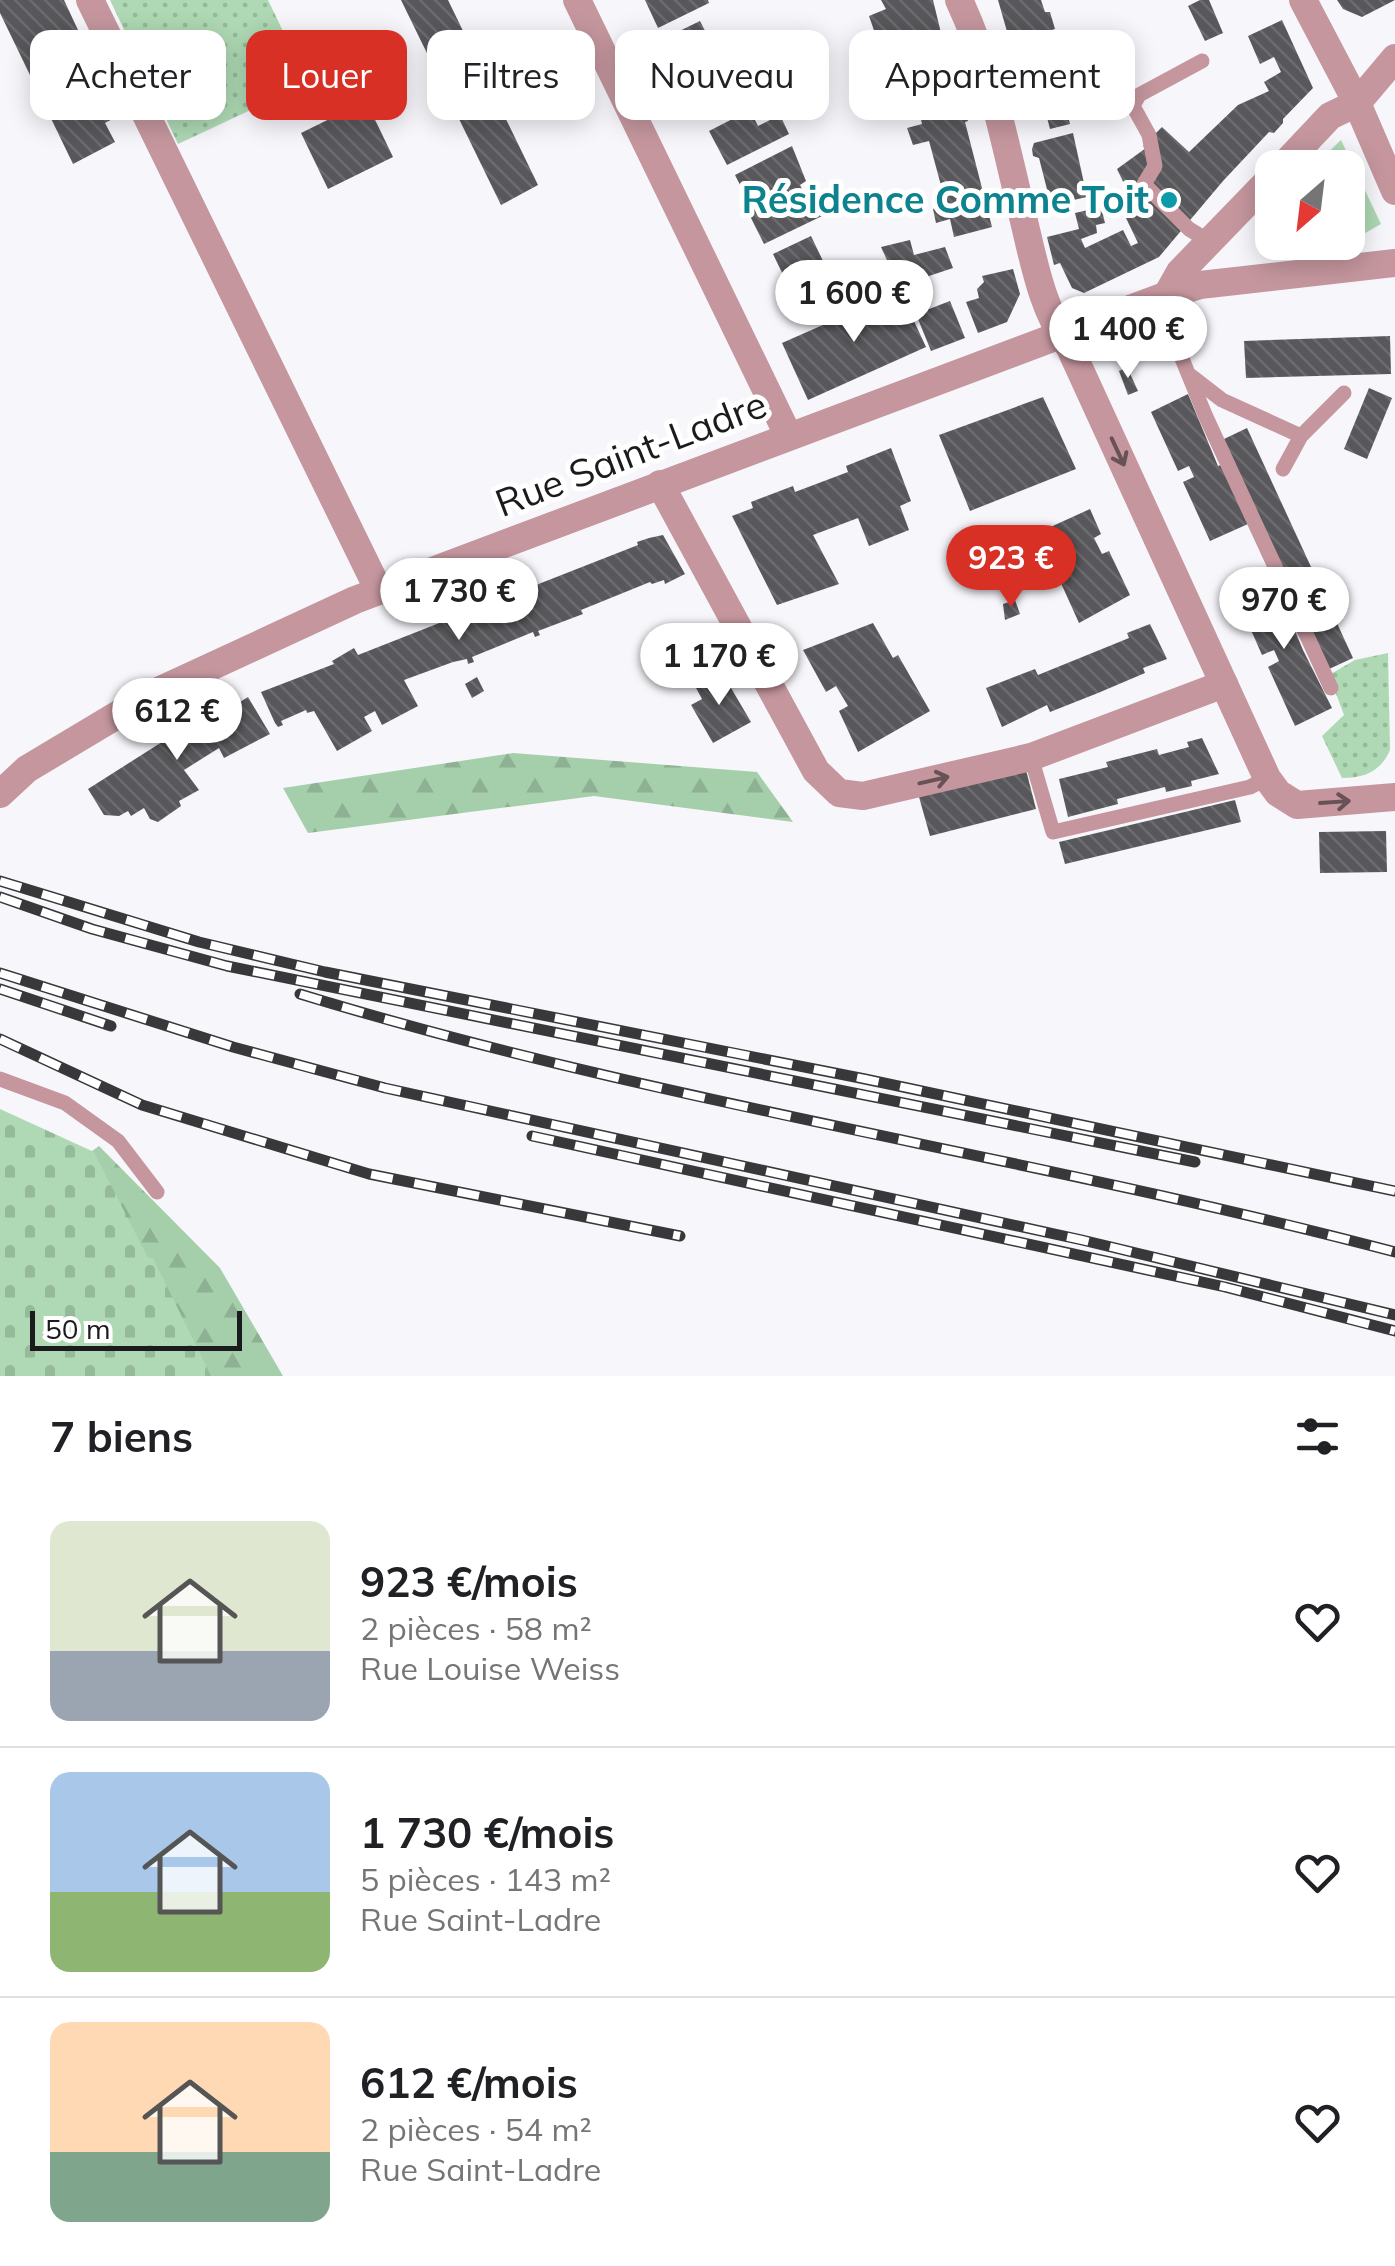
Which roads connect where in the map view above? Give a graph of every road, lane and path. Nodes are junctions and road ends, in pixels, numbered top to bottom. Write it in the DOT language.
graph roads {
  1 [pos="90,0"];
  2 [pos="578,0"];
  3 [pos="959,0"];
  4 [pos="1302,0"];
  5 [pos="1395,58"];
  6 [pos="1202,61"];
  7 [pos="1358,102"];
  8 [pos="1298,150"];
  9 [pos="1395,191"];
  10 [pos="1255,194"];
  11 [pos="1210,242"];
  12 [pos="1395,263"];
  13 [pos="1162,296"];
  14 [pos="1059,333"];
  15 [pos="1187,373"];
  16 [pos="1344,393"];
  17 [pos="788,435"];
  18 [pos="1301,436"];
  19 [pos="1283,469"];
  20 [pos="660,484"];
  21 [pos="378,591"];
  22 [pos="1224,684"];
  23 [pos="1331,688"];
  24 [pos="1031,758"];
  25 [pos="4,783"];
  26 [pos="1272,786"];
  27 [pos="1395,797"];
  28 [pos="0,1079"];
  29 [pos="157,1192"];
  1 -- 21 [label="street"];
  2 -- 17 [label="street"];
  3 -- 14 [label="street"];
  4 -- 7 [label="street"];
  5 -- 7 [label="street"];
  6 -- 11 [label="lane"];
  7 -- 8 [label="street"];
  7 -- 9 [label="street"];
  10 -- 11 [label="street"];
  11 -- 13 [label="street"];
  12 -- 13 [label="street, Rue Saint-Ladre"];
  13 -- 14 [label="street, Rue Saint-Ladre"];
  13 -- 15 [label="lane"];
  14 -- 17 [label="street, Rue Saint-Ladre"];
  14 -- 22 [label="street, one-way"];
  15 -- 18 [label="lane"];
  15 -- 23 [label="lane"];
  16 -- 18 [label="lane"];
  17 -- 20 [label="street, Rue Saint-Ladre"];
  18 -- 19 [label="lane"];
  20 -- 21 [label="street, Rue Saint-Ladre"];
  20 -- 24 [label="street, one-way"];
  21 -- 25 [label="street, Rue Saint-Ladre"];
  22 -- 24 [label="street"];
  22 -- 26 [label="street"];
  24 -- 26 [label="lane"];
  26 -- 27 [label="street, one-way"];
  28 -- 29 [label="lane"];
}
